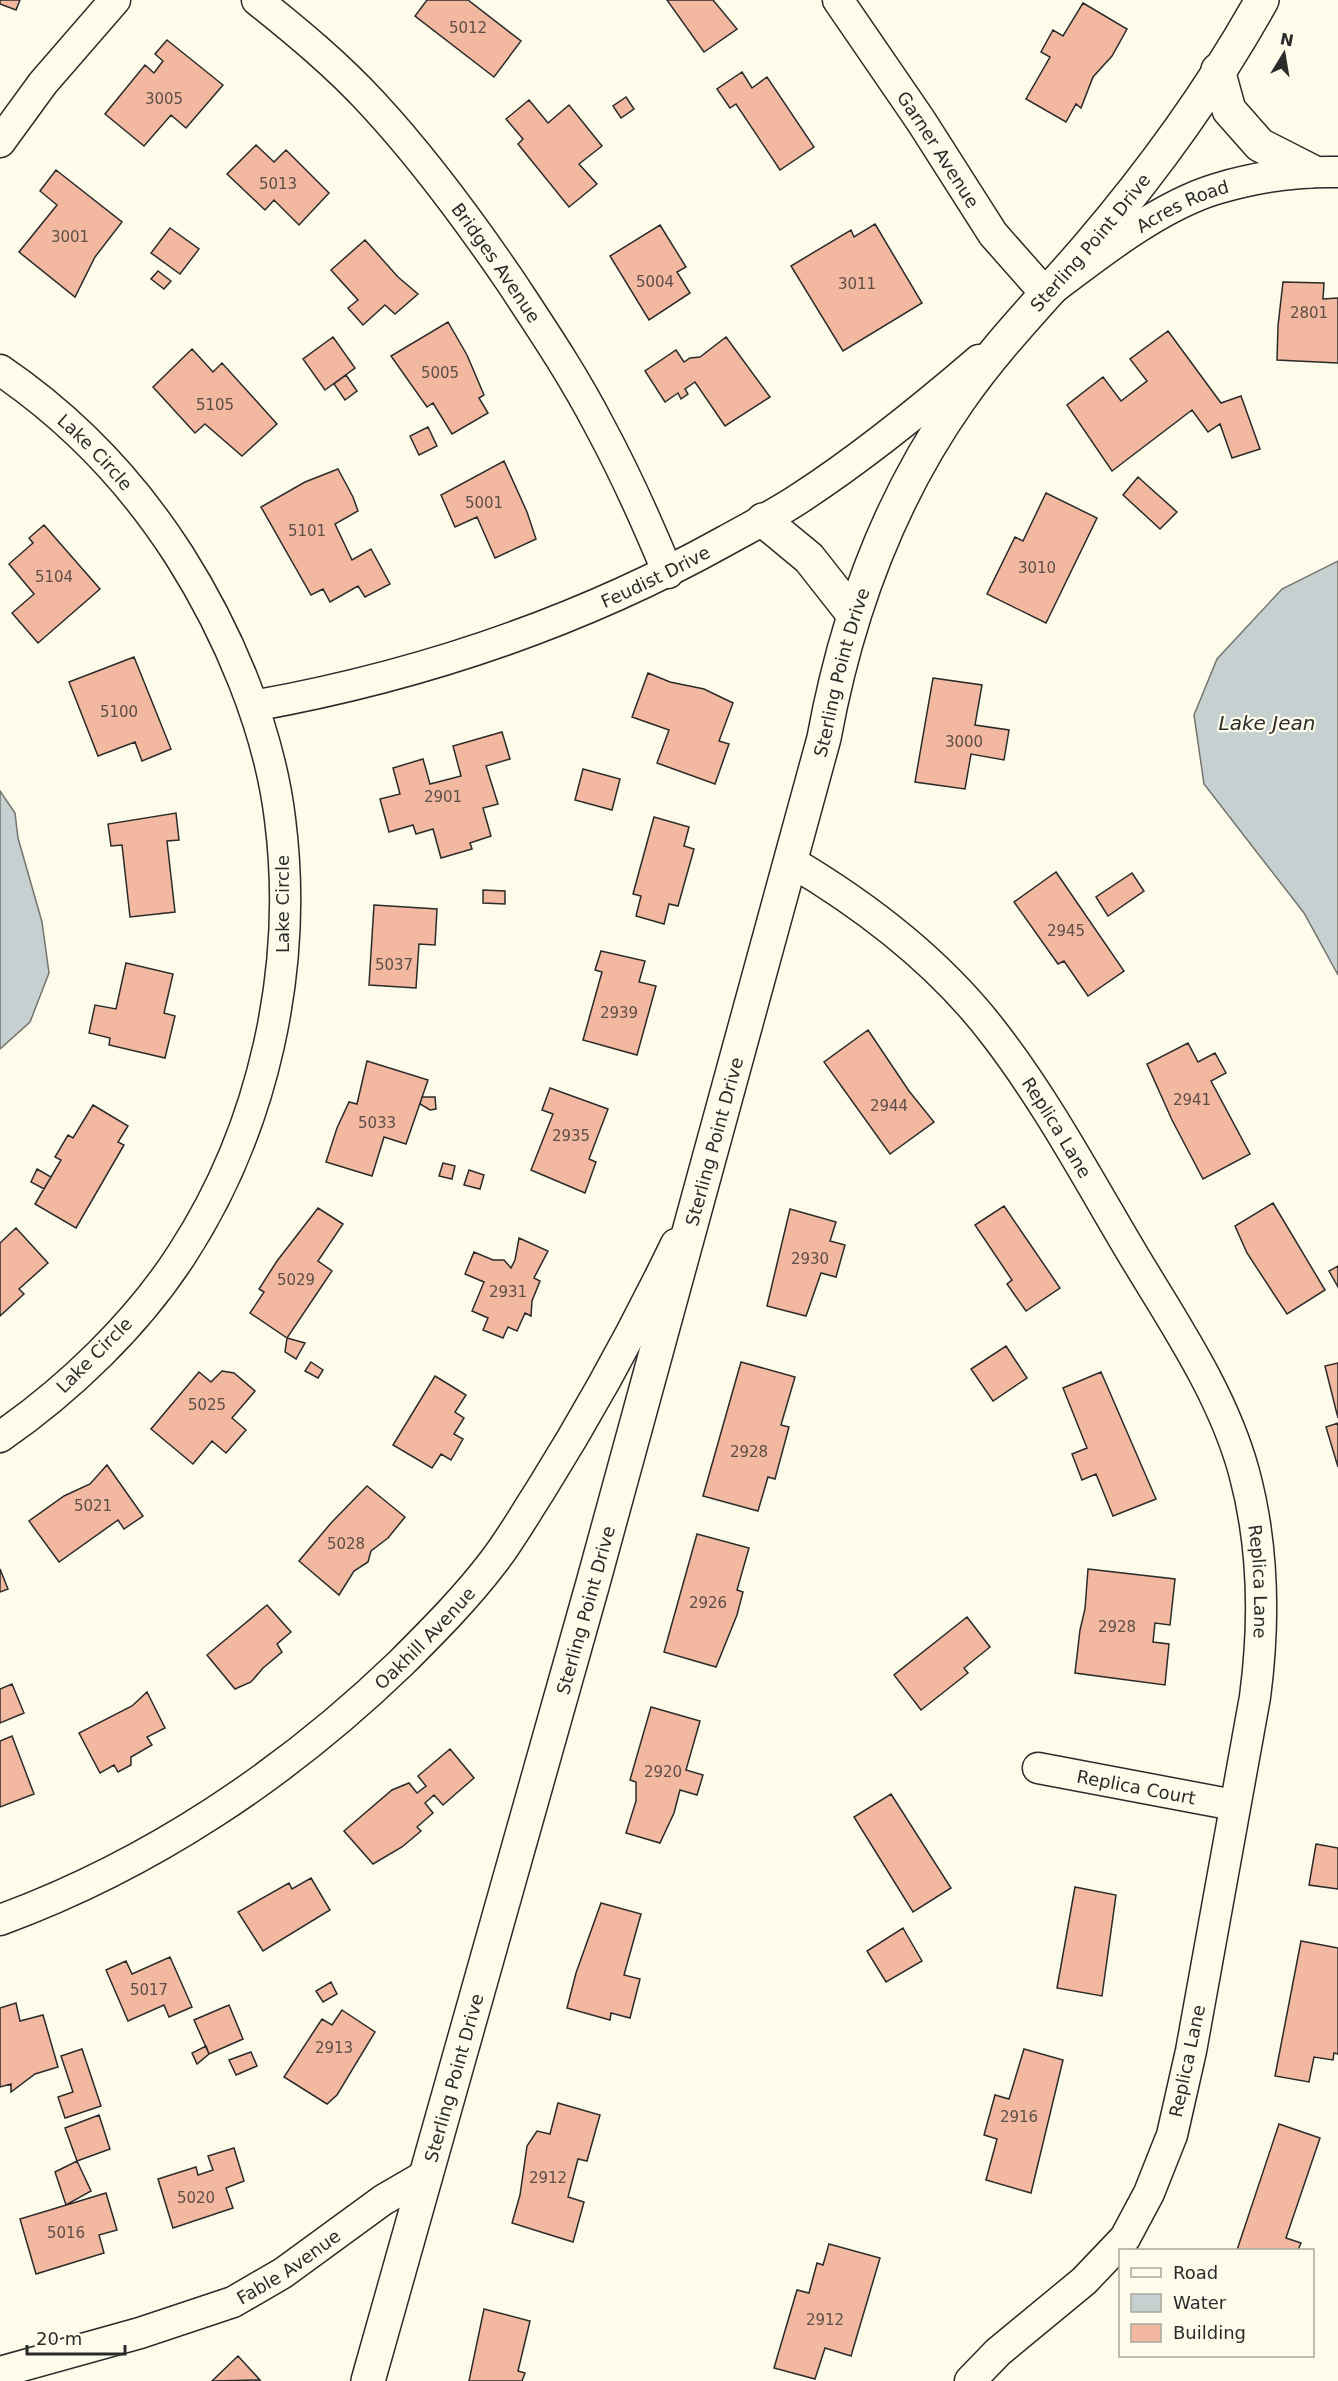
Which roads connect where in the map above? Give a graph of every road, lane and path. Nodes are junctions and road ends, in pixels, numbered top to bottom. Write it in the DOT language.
graph roads {
  1 [pos="115,0"];
  2 [pos="257,0"];
  3 [pos="838,0"];
  4 [pos="1262,0"];
  5 [pos="1218,70"];
  6 [pos="0,142"];
  7 [pos="1324,172"];
  8 [pos="1046,294"];
  9 [pos="1006,338"];
  10 [pos="0,370"];
  11 [pos="763,520"];
  12 [pos="668,573"];
  13 [pos="853,614"];
  14 [pos="252,706"];
  15 [pos="790,861"];
  16 [pos="697,1203"];
  17 [pos="0,1437"];
  18 [pos="1038,1768"];
  19 [pos="1234,1805"];
  20 [pos="0,1920"];
  21 [pos="426,2175"];
  22 [pos="0,2372"];
  23 [pos="368,2381"];
  24 [pos="970,2381"];
  1 -- 6 [label="street"];
  2 -- 12 [label="street, Bridges Avenue"];
  3 -- 8 [label="street, Garner Avenue"];
  4 -- 5 [label="street, Sterling Point Drive"];
  5 -- 7 [label="street"];
  5 -- 8 [label="street, Sterling Point Drive"];
  7 -- 8 [label="street, Acres Road"];
  8 -- 9 [label="street, Sterling Point Drive"];
  9 -- 11 [label="street, Feudist Drive"];
  9 -- 13 [label="street, Sterling Point Drive"];
  10 -- 14 [label="street, Lake Circle"];
  11 -- 12 [label="street, Feudist Drive"];
  11 -- 13 [label="street"];
  12 -- 14 [label="street, Feudist Drive"];
  13 -- 15 [label="street, Sterling Point Drive"];
  14 -- 17 [label="street, Lake Circle"];
  15 -- 16 [label="street, Sterling Point Drive"];
  15 -- 19 [label="street, Replica Lane"];
  16 -- 20 [label="street, Oakhill Avenue"];
  16 -- 21 [label="street, Sterling Point Drive"];
  18 -- 19 [label="street, Replica Court"];
  19 -- 24 [label="street, Replica Lane"];
  21 -- 22 [label="street, Fable Avenue"];
  21 -- 23 [label="street, Sterling Point Drive"];
}
